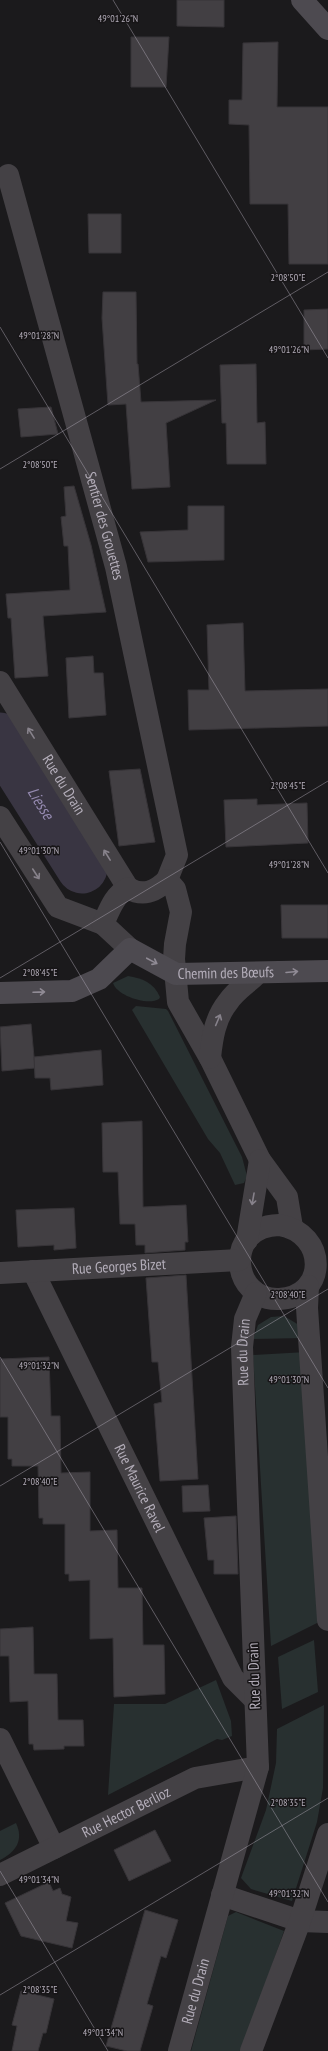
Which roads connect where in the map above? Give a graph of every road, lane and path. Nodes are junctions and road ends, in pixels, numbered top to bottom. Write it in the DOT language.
graph roads {
  1 [pos="302,0"];
  2 [pos="328,29"];
  3 [pos="8,175"];
  4 [pos="0,682"];
  5 [pos="0,817"];
  6 [pos="167,880"];
  7 [pos="128,888"];
  8 [pos="103,924"];
  9 [pos="130,950"];
  10 [pos="328,971"];
  11 [pos="176,974"];
  12 [pos="257,974"];
  13 [pos="0,993"];
  14 [pos="210,1058"];
  15 [pos="260,1160"];
  16 [pos="298,1231"];
  17 [pos="328,1235"];
  18 [pos="247,1240"];
  19 [pos="239,1260"];
  20 [pos="323,1268"];
  21 [pos="33,1271"];
  22 [pos="0,1273"];
  23 [pos="308,1286"];
  24 [pos="256,1293"];
  25 [pos="328,1620"];
  26 [pos="254,1700"];
  27 [pos="0,1739"];
  28 [pos="258,1767"];
  29 [pos="328,1834"];
  30 [pos="54,1848"];
  31 [pos="0,1875"];
  32 [pos="222,1896"];
  33 [pos="300,1921"];
  34 [pos="328,1922"];
  35 [pos="179,2051"];
  36 [pos="251,2051"];
  1 -- 2 [label="street"];
  3 -- 6 [label="street, Sentier des Grouettes"];
  7 -- 4 [label="street, Rue du Drain, one-way"];
  5 -- 8 [label="street, one-way"];
  6 -- 7 [label="street"];
  6 -- 11 [label="street"];
  7 -- 8 [label="street"];
  8 -- 9 [label="street"];
  9 -- 11 [label="street, Chemin des Bœufs, one-way"];
  13 -- 9 [label="street, one-way"];
  12 -- 10 [label="street, Chemin des Bœufs, one-way"];
  11 -- 12 [label="street, Chemin des Bœufs"];
  11 -- 14 [label="street"];
  14 -- 12 [label="street, one-way"];
  14 -- 15 [label="street"];
  15 -- 16 [label="street"];
  15 -- 18 [label="street, one-way"];
  16 -- 17 [label="street"];
  16 -- 18 [label="street"];
  16 -- 20 [label="street"];
  18 -- 19 [label="street"];
  19 -- 21 [label="street, Rue Georges Bizet"];
  19 -- 24 [label="street"];
  20 -- 23 [label="street"];
  21 -- 22 [label="street, Rue Georges Bizet"];
  21 -- 26 [label="street, Rue Maurice Ravel"];
  23 -- 24 [label="street"];
  23 -- 25 [label="street"];
  24 -- 26 [label="street, Rue du Drain"];
  26 -- 28 [label="street, Rue du Drain"];
  27 -- 30 [label="street"];
  28 -- 30 [label="street, Rue Hector Berlioz"];
  28 -- 32 [label="street, Rue du Drain"];
  29 -- 33 [label="street"];
  30 -- 31 [label="street, Rue Hector Berlioz"];
  32 -- 33 [label="street"];
  32 -- 35 [label="street, Rue du Drain"];
  33 -- 34 [label="street"];
  33 -- 36 [label="street"];
}
